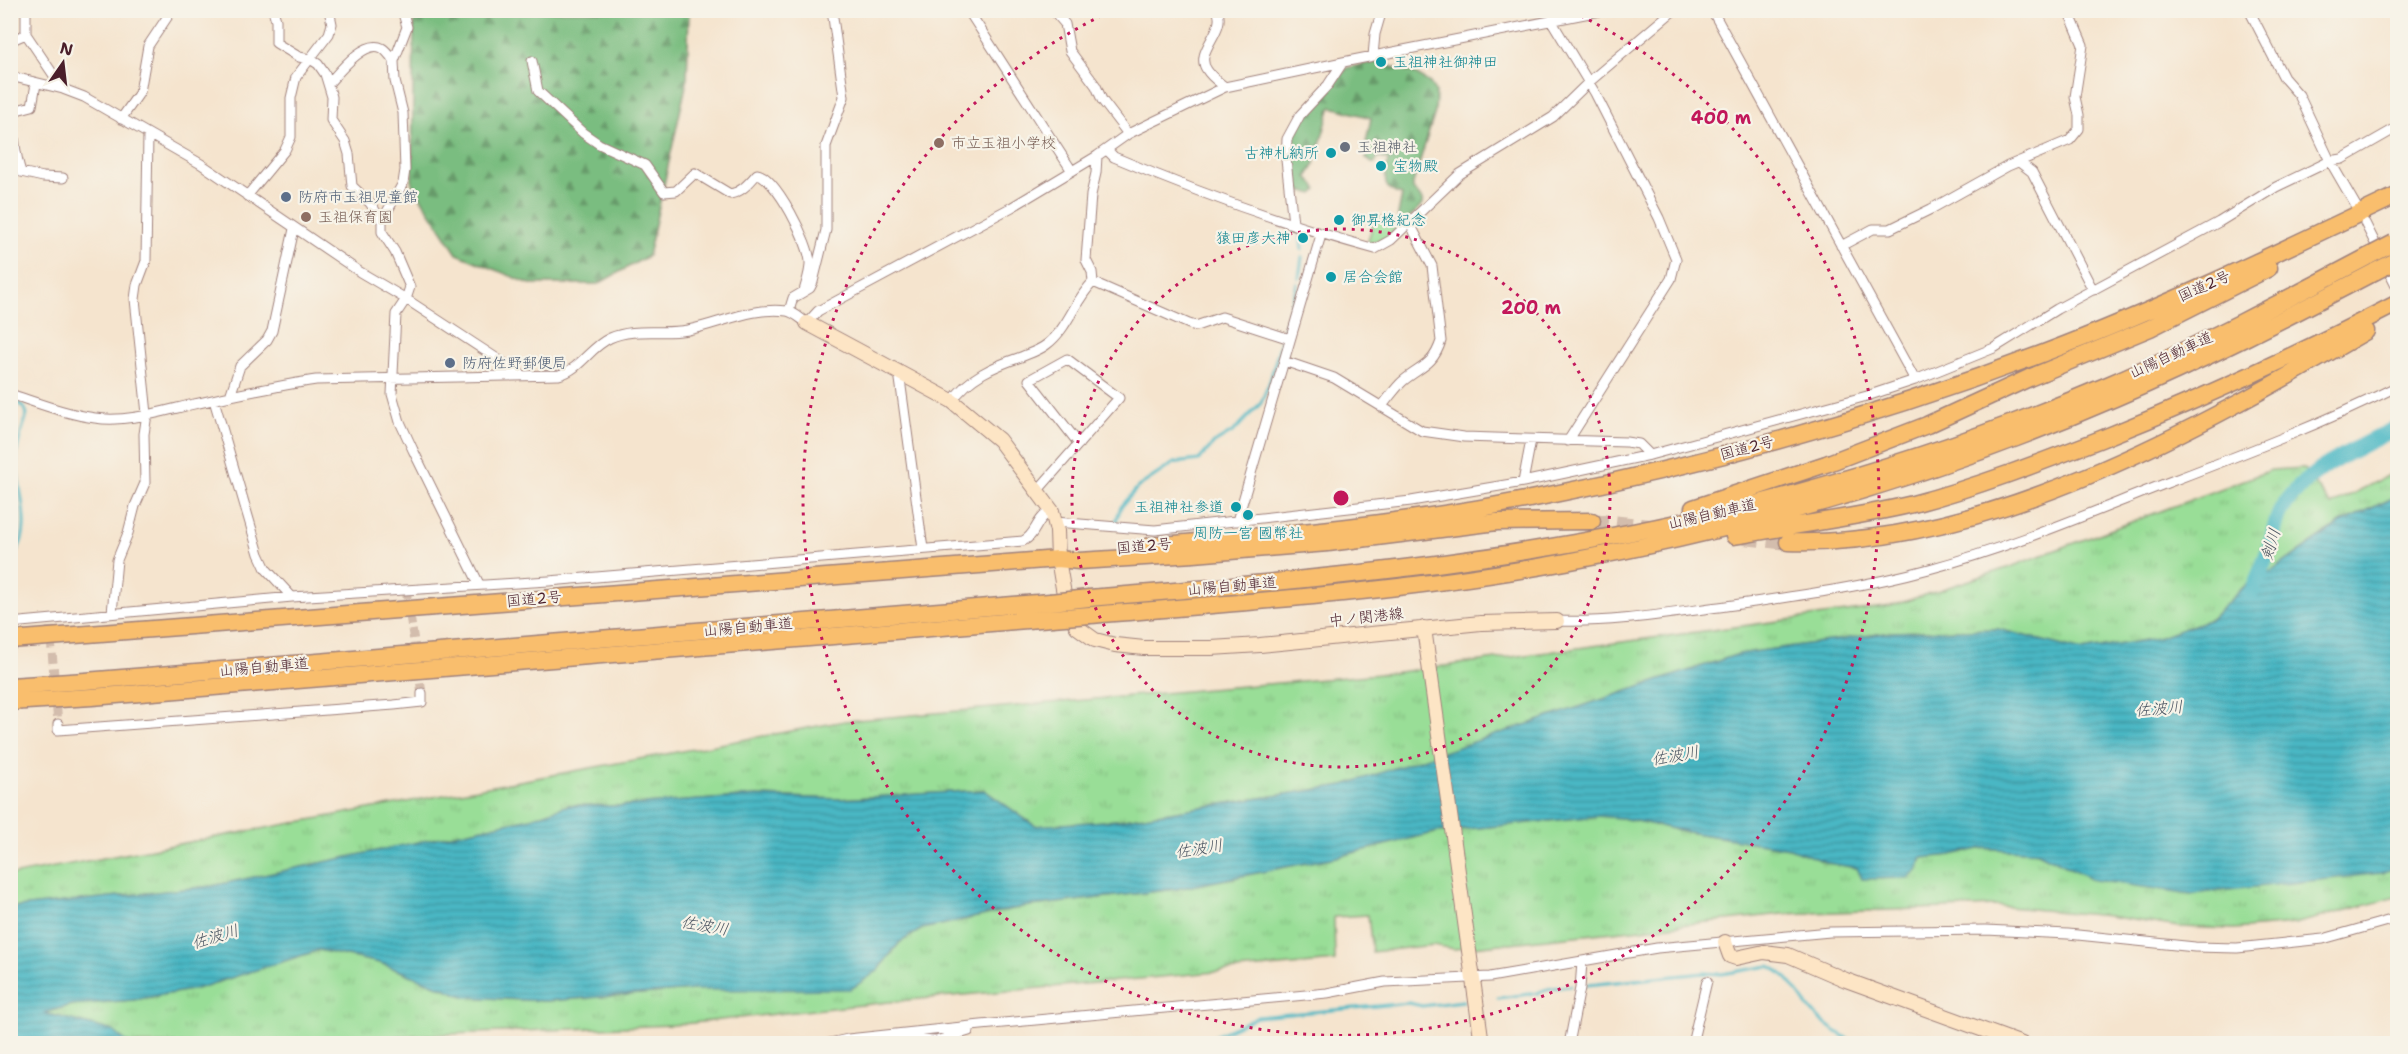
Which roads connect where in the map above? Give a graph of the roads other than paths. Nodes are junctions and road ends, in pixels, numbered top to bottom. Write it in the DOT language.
graph roads {
  1 [pos="26,10"];
  2 [pos="172,10"];
  3 [pos="273,10"];
  4 [pos="330,10"];
  5 [pos="402,10"];
  6 [pos="832,10"];
  7 [pos="968,10"];
  8 [pos="1053,10"];
  9 [pos="1217,10"];
  10 [pos="1382,10"];
  11 [pos="1605,10"];
  12 [pos="1674,10"];
  13 [pos="1712,10"];
  14 [pos="2068,10"];
  15 [pos="2249,10"];
  16 [pos="1551,20"];
  17 [pos="26,34"];
  18 [pos="10,41"];
  19 [pos="1373,56"];
  20 [pos="310,59"];
  21 [pos="532,61"];
  22 [pos="394,62"];
  23 [pos="1343,62"];
  24 [pos="10,76"];
  25 [pos="1589,82"];
  26 [pos="329,83"];
  27 [pos="36,84"];
  28 [pos="1225,87"];
  29 [pos="63,89"];
  30 [pos="121,119"];
  31 [pos="2397,127"];
  32 [pos="148,134"];
  33 [pos="1128,134"];
  34 [pos="1107,150"];
  35 [pos="1097,156"];
  36 [pos="2330,161"];
  37 [pos="2019,162"];
  38 [pos="1072,171"];
  39 [pos="63,178"];
  40 [pos="2397,195"];
  41 [pos="247,196"];
  42 [pos="2397,202"];
  43 [pos="2356,206"];
  44 [pos="382,221"];
  45 [pos="1409,222"];
  46 [pos="2365,223"];
  47 [pos="1293,224"];
  48 [pos="294,228"];
  49 [pos="1321,235"];
  50 [pos="1840,246"];
  51 [pos="2396,248"];
  52 [pos="1093,282"];
  53 [pos="2397,289"];
  54 [pos="2093,290"];
  55 [pos="804,291"];
  56 [pos="406,299"];
  57 [pos="2397,303"];
  58 [pos="789,311"];
  59 [pos="2397,312"];
  60 [pos="807,322"];
  61 [pos="1290,339"];
  62 [pos="1284,361"];
  63 [pos="900,372"];
  64 [pos="522,375"];
  65 [pos="392,378"];
  66 [pos="1915,380"];
  67 [pos="2397,386"];
  68 [pos="10,394"];
  69 [pos="230,396"];
  70 [pos="213,400"];
  71 [pos="952,401"];
  72 [pos="1381,407"];
  73 [pos="147,414"];
  74 [pos="2039,420"];
  75 [pos="1531,440"];
  76 [pos="1568,441"];
  77 [pos="1079,444"];
  78 [pos="1650,455"];
  79 [pos="1524,482"];
  80 [pos="1038,490"];
  81 [pos="1053,517"];
  82 [pos="1592,520"];
  83 [pos="1237,521"];
  84 [pos="1788,542"];
  85 [pos="922,549"];
  86 [pos="1623,551"];
  87 [pos="1530,552"];
  88 [pos="1058,559"];
  89 [pos="479,584"];
  90 [pos="292,597"];
  91 [pos="1090,606"];
  92 [pos="1051,610"];
  93 [pos="112,613"];
  94 [pos="1557,621"];
  95 [pos="10,623"];
  96 [pos="1424,628"];
  97 [pos="10,640"];
  98 [pos="10,686"];
  99 [pos="422,693"];
  100 [pos="10,702"];
  101 [pos="58,724"];
  102 [pos="2397,918"];
  103 [pos="1725,942"];
  104 [pos="1582,962"];
  105 [pos="1474,978"];
  106 [pos="1707,981"];
  107 [pos="976,1026"];
  108 [pos="893,1035"];
  109 [pos="936,1042"];
  110 [pos="825,1044"];
  111 [pos="1482,1044"];
  112 [pos="1569,1044"];
  113 [pos="1692,1044"];
  114 [pos="2022,1044"];
  1 -- 17 [label="street"];
  2 -- 30 [label="street"];
  3 -- 20 [label="street"];
  4 -- 20 [label="street"];
  5 -- 22 [label="street"];
  6 -- 55 [label="street"];
  7 -- 38 [label="street"];
  8 -- 33 [label="street"];
  9 -- 28 [label="street"];
  10 -- 19 [label="street"];
  11 -- 16 [label="street"];
  12 -- 25 [label="street"];
  13 -- 50 [label="street"];
  14 -- 37 [label="street"];
  15 -- 36 [label="street"];
  16 -- 19 [label="street"];
  16 -- 25 [label="street"];
  17 -- 18 [label="street"];
  17 -- 29 [label="street"];
  19 -- 23 [label="street"];
  20 -- 26 [label="street"];
  20 -- 41 [label="street"];
  21 -- 55 [label="street"];
  22 -- 26 [label="street"];
  22 -- 44 [label="street"];
  23 -- 28 [label="street"];
  23 -- 47 [label="street"];
  24 -- 27 [label="street"];
  25 -- 45 [label="street"];
  25 -- 76 [label="street"];
  26 -- 44 [label="street"];
  27 -- 29 [label="street"];
  27 -- 39 [label="street"];
  28 -- 33 [label="street"];
  29 -- 30 [label="street"];
  30 -- 32 [label="street"];
  31 -- 36 [label="street"];
  32 -- 41 [label="street"];
  32 -- 73 [label="street"];
  33 -- 34 [label="street"];
  34 -- 35 [label="street"];
  34 -- 47 [label="street"];
  35 -- 38 [label="street"];
  35 -- 52 [label="street"];
  36 -- 43 [label="street"];
  36 -- 54 [label="street"];
  37 -- 50 [label="street"];
  37 -- 54 [label="street"];
  38 -- 60 [label="street"];
  40 -- 88 [label="highway, 国道2号"];
  41 -- 48 [label="street"];
  42 -- 87 [label="highway"];
  44 -- 56 [label="street"];
  45 -- 49 [label="street"];
  45 -- 72 [label="street"];
  46 -- 53 [label="street"];
  47 -- 49 [label="street"];
  48 -- 56 [label="street"];
  48 -- 69 [label="street"];
  49 -- 61 [label="street"];
  50 -- 66 [label="street"];
  51 -- 74 [label="highway, 山陽自動車道, bridge"];
  52 -- 61 [label="street"];
  52 -- 71 [label="street"];
  54 -- 66 [label="street"];
  55 -- 58 [label="street"];
  56 -- 64 [label="street"];
  56 -- 65 [label="street"];
  57 -- 86 [label="highway"];
  58 -- 60 [label="street"];
  58 -- 64 [label="street"];
  59 -- 84 [label="highway"];
  60 -- 63 [label="main road"];
  61 -- 62 [label="street"];
  62 -- 72 [label="street"];
  62 -- 83 [label="street"];
  63 -- 71 [label="main road"];
  63 -- 85 [label="street"];
  64 -- 65 [label="street"];
  65 -- 69 [label="street"];
  65 -- 89 [label="street"];
  66 -- 78 [label="street"];
  67 -- 94 [label="street"];
  68 -- 73 [label="street"];
  69 -- 70 [label="street"];
  70 -- 73 [label="street"];
  70 -- 90 [label="street"];
  71 -- 80 [label="main road"];
  72 -- 75 [label="street"];
  73 -- 93 [label="street"];
  74 -- 86 [label="highway, 山陽自動車道"];
  74 -- 87 [label="highway, 山陽自動車道"];
  75 -- 76 [label="street"];
  75 -- 79 [label="street"];
  76 -- 78 [label="street"];
  77 -- 77 [label="street"];
  77 -- 80 [label="street"];
  78 -- 79 [label="street"];
  79 -- 83 [label="street"];
  80 -- 81 [label="main road"];
  81 -- 83 [label="street"];
  81 -- 85 [label="street"];
  81 -- 88 [label="main road, 中ノ関港線"];
  82 -- 88 [label="highway, 国道2号"];
  85 -- 89 [label="street"];
  86 -- 91 [label="highway, 山陽自動車道"];
  87 -- 91 [label="highway, 山陽自動車道"];
  88 -- 96 [label="main road, 中ノ関港線"];
  88 -- 97 [label="highway, 国道2号"];
  89 -- 90 [label="street"];
  90 -- 93 [label="street"];
  91 -- 92 [label="highway, 山陽自動車道, bridge"];
  92 -- 98 [label="highway, 山陽自動車道"];
  92 -- 100 [label="highway, 山陽自動車道"];
  93 -- 95 [label="street"];
  94 -- 96 [label="main road"];
  96 -- 105 [label="main road, 中ノ関港線"];
  99 -- 101 [label="street"];
  102 -- 103 [label="street"];
  103 -- 104 [label="street"];
  103 -- 114 [label="main road"];
  104 -- 105 [label="street"];
  104 -- 112 [label="street"];
  105 -- 107 [label="street"];
  105 -- 111 [label="main road, 中ノ関港線"];
  106 -- 113 [label="street"];
  107 -- 108 [label="street"];
  107 -- 109 [label="street"];
  108 -- 109 [label="street"];
  108 -- 110 [label="street"];
}
